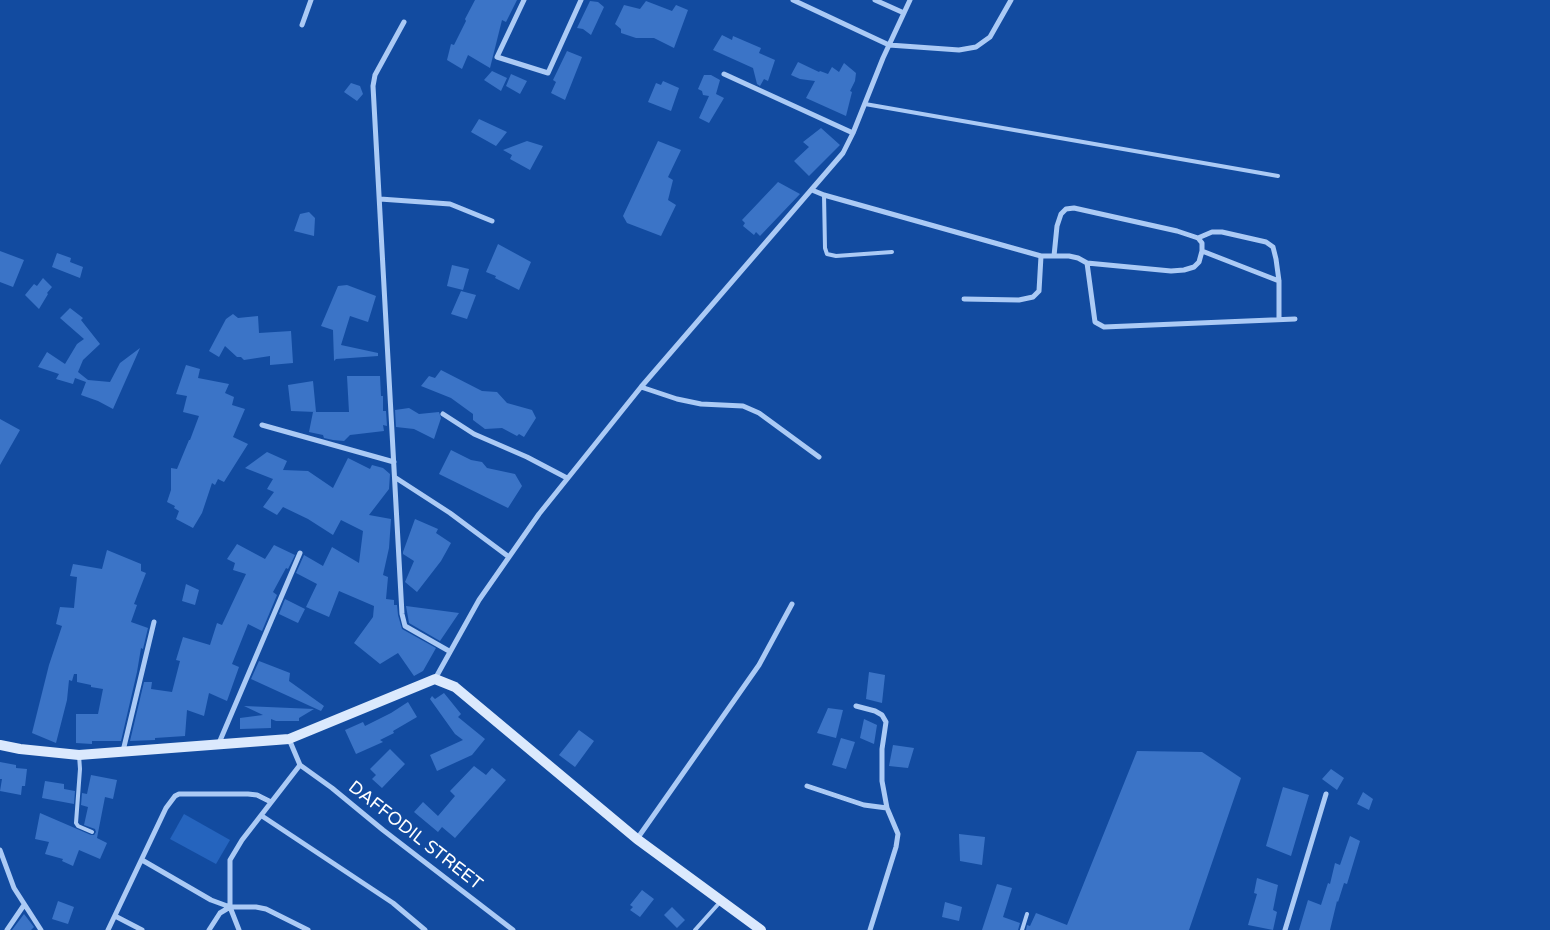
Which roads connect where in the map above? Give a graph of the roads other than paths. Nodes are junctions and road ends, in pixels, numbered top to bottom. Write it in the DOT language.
graph roads {
  1 [pos="312,0"];
  2 [pos="524,0"];
  3 [pos="581,0"];
  4 [pos="793,0"];
  5 [pos="875,0"];
  6 [pos="910,0"];
  7 [pos="1011,0"];
  8 [pos="904,13"];
  9 [pos="404,22"];
  10 [pos="302,25"];
  11 [pos="889,45"];
  12 [pos="724,74"];
  13 [pos="865,104"];
  14 [pos="853,133"];
  15 [pos="1278,176"];
  16 [pos="812,190"];
  17 [pos="824,195"];
  18 [pos="380,199"];
  19 [pos="492,221"];
  20 [pos="1198,238"];
  21 [pos="1202,251"];
  22 [pos="892,252"];
  23 [pos="1041,256"];
  24 [pos="1054,256"];
  25 [pos="1087,263"];
  26 [pos="1278,281"];
  27 [pos="964,300"];
  28 [pos="1278,319"];
  29 [pos="1295,319"];
  30 [pos="641,387"];
  31 [pos="443,414"];
  32 [pos="262,425"];
  33 [pos="819,456"];
  34 [pos="394,462"];
  35 [pos="396,478"];
  36 [pos="567,478"];
  37 [pos="300,553"];
  38 [pos="509,557"];
  39 [pos="792,604"];
  40 [pos="154,622"];
  41 [pos="449,651"];
  42 [pos="435,679"];
  43 [pos="856,706"];
  44 [pos="289,739"];
  45 [pos="219,743"];
  46 [pos="0,745"];
  47 [pos="123,751"];
  48 [pos="79,755"];
  49 [pos="300,765"];
  50 [pos="807,786"];
  51 [pos="1326,794"];
  52 [pos="271,802"];
  53 [pos="887,808"];
  54 [pos="262,816"];
  55 [pos="92,832"];
  56 [pos="637,839"];
  57 [pos="0,850"];
  58 [pos="142,860"];
  59 [pos="721,901"];
  60 [pos="24,905"];
  61 [pos="230,907"];
  62 [pos="1027,914"];
  63 [pos="115,916"];
  64 [pos="7,930"];
  65 [pos="41,930"];
  66 [pos="108,930"];
  67 [pos="142,930"];
  68 [pos="209,930"];
  69 [pos="239,930"];
  70 [pos="308,930"];
  71 [pos="425,930"];
  72 [pos="513,930"];
  73 [pos="695,930"];
  74 [pos="761,930"];
  75 [pos="870,930"];
  76 [pos="1022,930"];
  77 [pos="1285,930"];
  1 -- 10 [label="street"];
  2 -- 3 [label="street"];
  4 -- 11 [label="street"];
  5 -- 8 [label="street"];
  6 -- 8 [label="street"];
  7 -- 11 [label="street"];
  8 -- 11 [label="street"];
  9 -- 18 [label="street"];
  11 -- 13 [label="street"];
  12 -- 14 [label="street"];
  13 -- 14 [label="street"];
  13 -- 15 [label="lane"];
  14 -- 16 [label="street"];
  16 -- 17 [label="street"];
  16 -- 30 [label="street"];
  17 -- 22 [label="lane"];
  17 -- 23 [label="street"];
  18 -- 19 [label="street"];
  18 -- 34 [label="street"];
  20 -- 21 [label="street"];
  20 -- 24 [label="street"];
  20 -- 26 [label="street"];
  21 -- 25 [label="street"];
  21 -- 26 [label="street"];
  23 -- 24 [label="street"];
  23 -- 27 [label="street"];
  24 -- 25 [label="street"];
  25 -- 28 [label="street"];
  26 -- 28 [label="street"];
  28 -- 29 [label="street"];
  30 -- 33 [label="street"];
  30 -- 36 [label="street"];
  31 -- 36 [label="street"];
  32 -- 34 [label="street"];
  34 -- 35 [label="street"];
  35 -- 38 [label="street"];
  35 -- 41 [label="street"];
  36 -- 38 [label="street"];
  37 -- 45 [label="street"];
  38 -- 41 [label="street"];
  39 -- 56 [label="street"];
  40 -- 47 [label="street"];
  41 -- 42 [label="street"];
  42 -- 44 [label="street"];
  42 -- 56 [label="street"];
  43 -- 53 [label="street"];
  44 -- 45 [label="street"];
  44 -- 49 [label="street"];
  45 -- 47 [label="street"];
  46 -- 48 [label="street"];
  47 -- 48 [label="street"];
  48 -- 55 [label="lane"];
  49 -- 52 [label="street"];
  49 -- 72 [label="street, DAFFODIL STREET"];
  50 -- 53 [label="street"];
  51 -- 77 [label="street"];
  52 -- 54 [label="street"];
  52 -- 58 [label="street"];
  53 -- 75 [label="street"];
  54 -- 61 [label="street"];
  54 -- 71 [label="street"];
  56 -- 59 [label="street"];
  57 -- 60 [label="street"];
  58 -- 61 [label="street"];
  58 -- 63 [label="street"];
  59 -- 73 [label="lane"];
  59 -- 74 [label="street"];
  60 -- 64 [label="street"];
  60 -- 65 [label="street"];
  61 -- 68 [label="street"];
  61 -- 69 [label="street"];
  61 -- 70 [label="street"];
  62 -- 76 [label="lane"];
  63 -- 66 [label="street"];
  63 -- 67 [label="street"];
}
